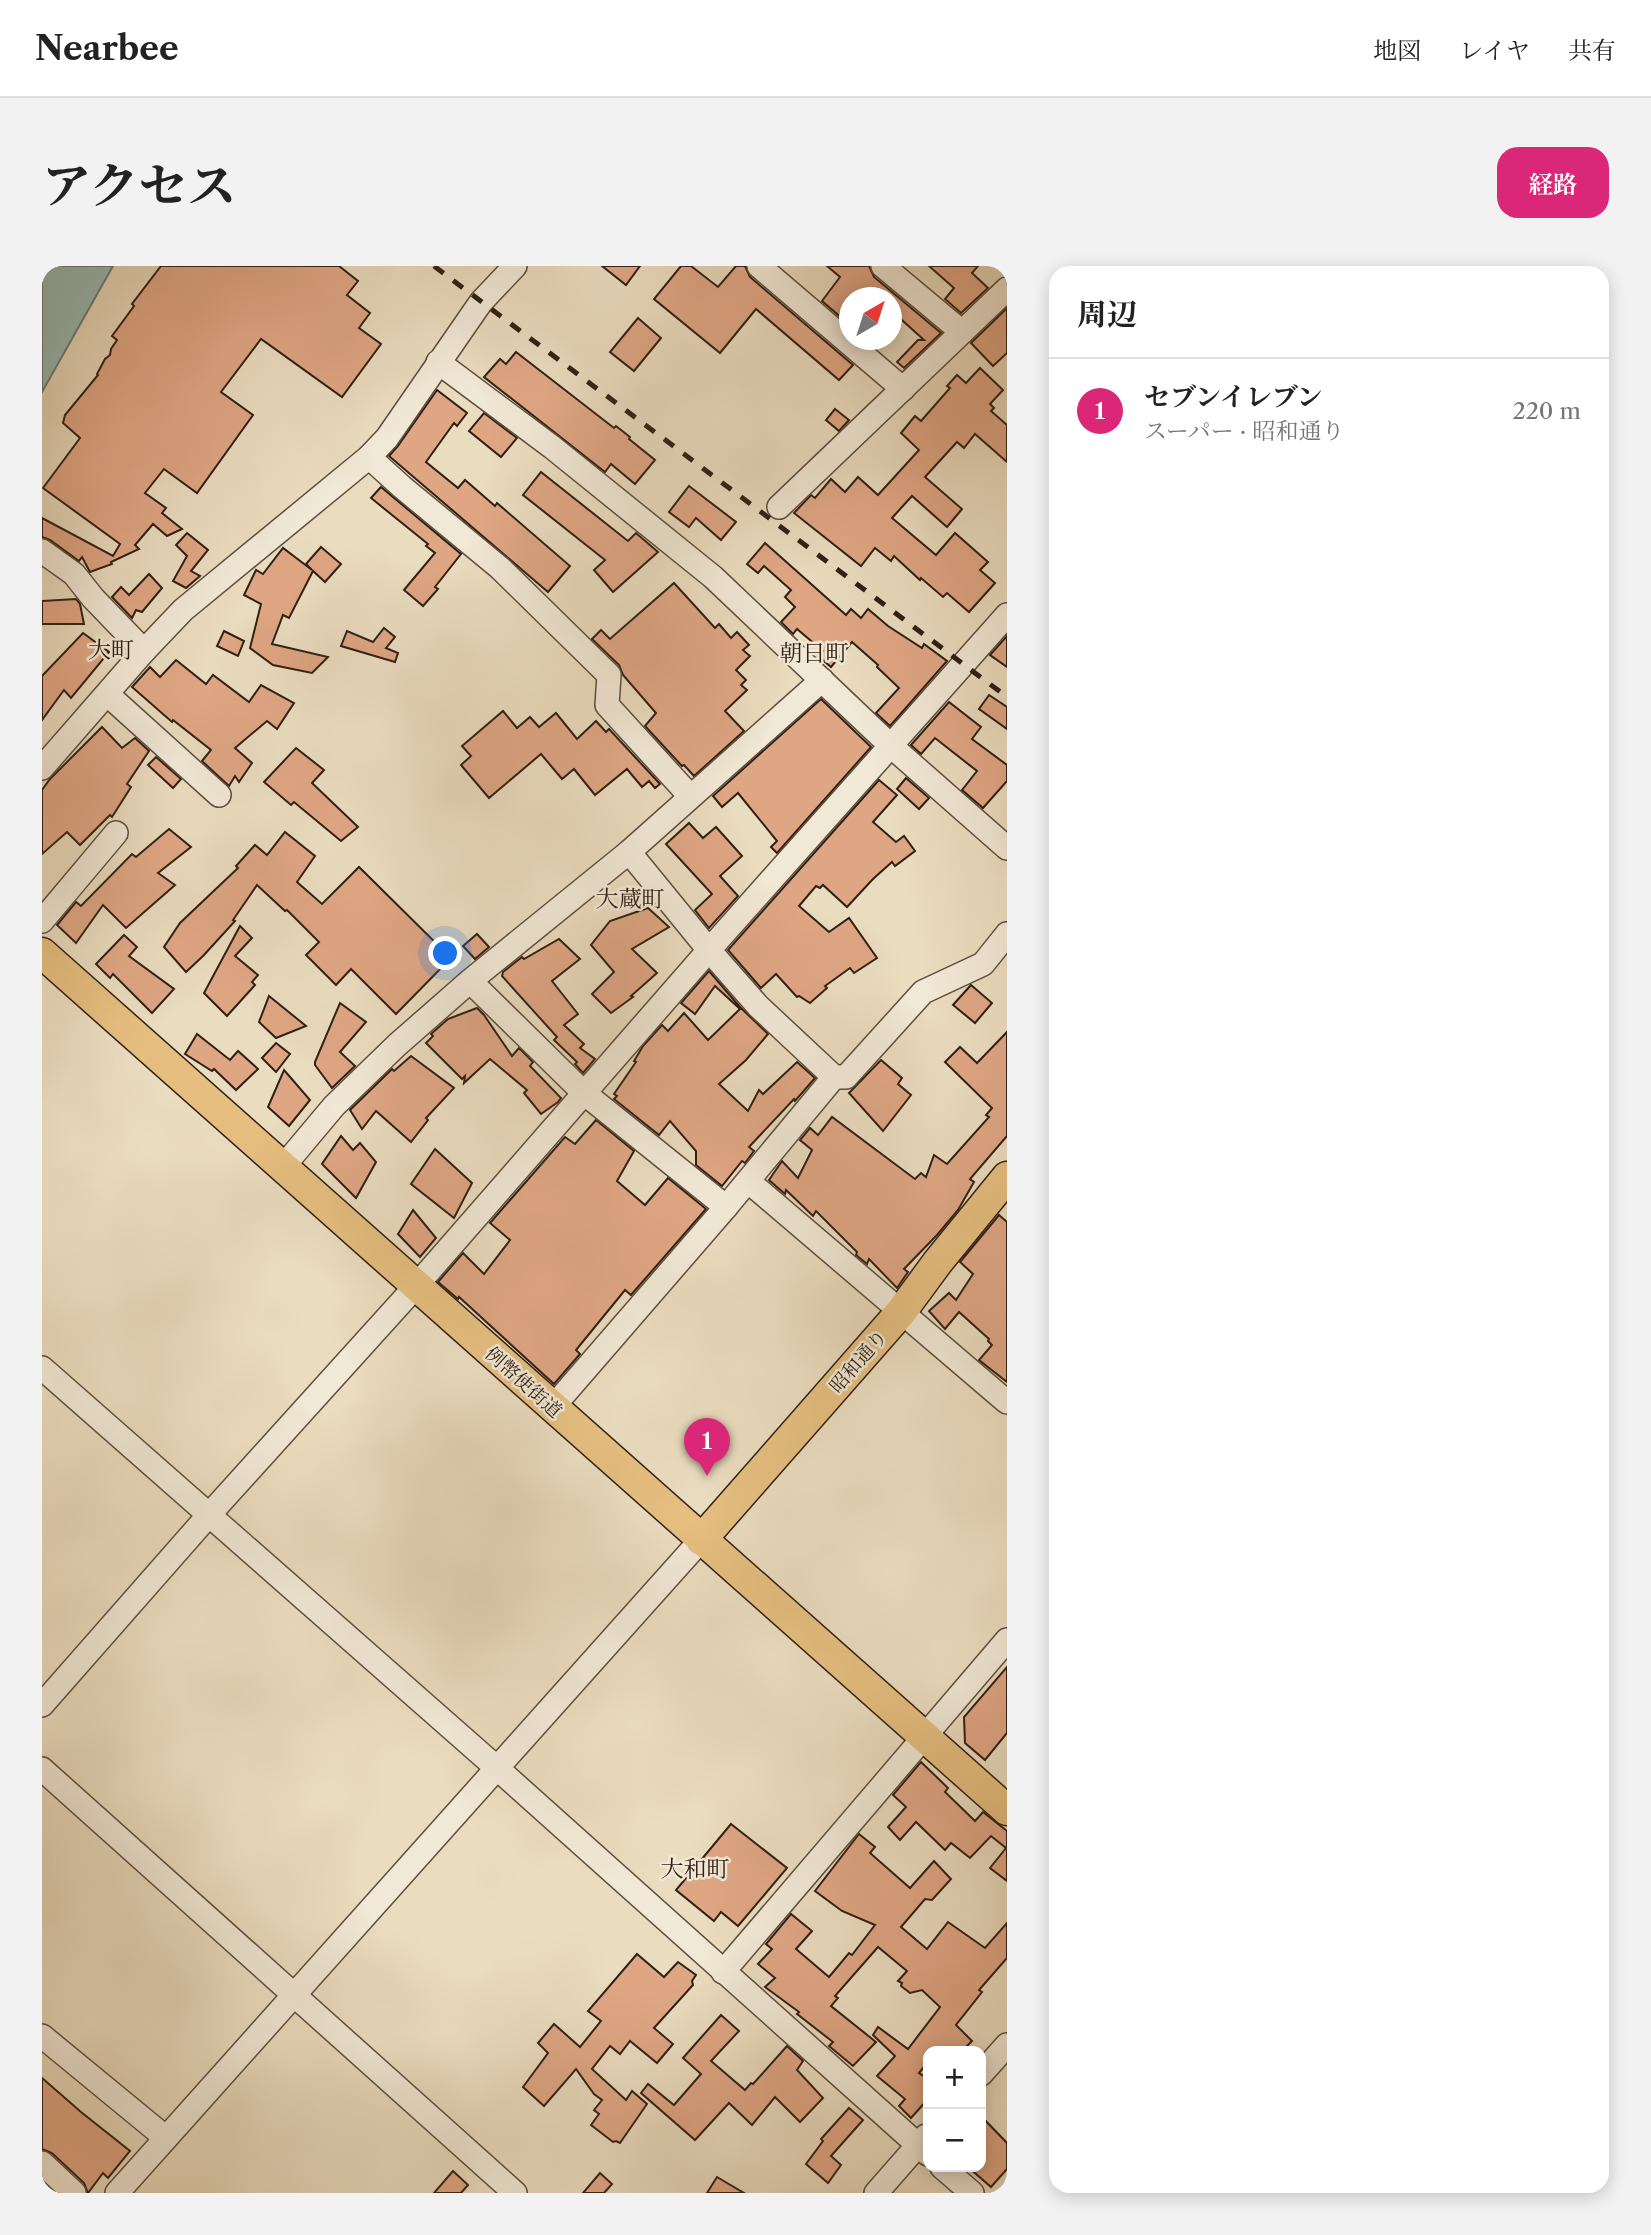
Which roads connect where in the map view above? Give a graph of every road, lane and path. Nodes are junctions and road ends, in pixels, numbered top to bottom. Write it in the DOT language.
graph roads {
  1 [pos="516,266"];
  2 [pos="760,266"];
  3 [pos="883,266"];
  4 [pos="1007,289"];
  5 [pos="962,332"];
  6 [pos="438,362"];
  7 [pos="903,389"];
  8 [pos="369,457"];
  9 [pos="779,507"];
  10 [pos="42,551"];
  11 [pos="1007,615"];
  12 [pos="144,651"];
  13 [pos="822,681"];
  14 [pos="107,694"];
  15 [pos="891,746"];
  16 [pos="42,768"];
  17 [pos="219,795"];
  18 [pos="690,796"];
  19 [pos="116,833"];
  20 [pos="1007,848"];
  21 [pos="629,852"];
  22 [pos="42,921"];
  23 [pos="1007,934"];
  24 [pos="709,950"];
  25 [pos="42,953"];
  26 [pos="470,981"];
  27 [pos="834,1077"];
  28 [pos="584,1093"];
  29 [pos="282,1168"];
  30 [pos="1007,1177"];
  31 [pos="748,1181"];
  32 [pos="726,1207"];
  33 [pos="416,1286"];
  34 [pos="901,1312"];
  35 [pos="42,1368"];
  36 [pos="1007,1402"];
  37 [pos="552,1408"];
  38 [pos="208,1516"];
  39 [pos="701,1540"];
  40 [pos="1007,1640"];
  41 [pos="42,1705"];
  42 [pos="924,1736"];
  43 [pos="42,1769"];
  44 [pos="498,1769"];
  45 [pos="1007,1810"];
  46 [pos="723,1972"];
  47 [pos="295,1996"];
  48 [pos="42,2036"];
  49 [pos="1007,2045"];
  50 [pos="986,2068"];
  51 [pos="166,2138"];
  52 [pos="923,2142"];
  53 [pos="923,2146"];
  54 [pos="42,2163"];
  55 [pos="948,2172"];
  56 [pos="75,2193"];
  57 [pos="117,2193"];
  58 [pos="515,2193"];
  59 [pos="876,2193"];
  60 [pos="972,2193"];
  1 -- 6 [label="street"];
  2 -- 7 [label="street"];
  3 -- 5 [label="street"];
  4 -- 5 [label="street"];
  5 -- 7 [label="street"];
  6 -- 8 [label="street"];
  6 -- 13 [label="street"];
  7 -- 9 [label="street"];
  8 -- 12 [label="street"];
  8 -- 18 [label="street"];
  10 -- 12 [label="street"];
  11 -- 15 [label="street"];
  12 -- 14 [label="street"];
  13 -- 15 [label="street"];
  13 -- 18 [label="street"];
  14 -- 16 [label="street"];
  14 -- 17 [label="street"];
  15 -- 20 [label="street"];
  15 -- 24 [label="street"];
  18 -- 21 [label="street"];
  19 -- 22 [label="street"];
  21 -- 24 [label="street"];
  21 -- 26 [label="street"];
  23 -- 27 [label="street"];
  24 -- 27 [label="street"];
  24 -- 28 [label="street"];
  25 -- 29 [label="main road, 例幣使街道"];
  26 -- 28 [label="street"];
  26 -- 29 [label="street"];
  27 -- 31 [label="street"];
  28 -- 32 [label="street"];
  28 -- 33 [label="street"];
  29 -- 33 [label="main road, 例幣使街道"];
  30 -- 34 [label="main road, 昭和通り"];
  31 -- 32 [label="street"];
  31 -- 34 [label="street"];
  32 -- 37 [label="street"];
  33 -- 37 [label="main road, 例幣使街道"];
  33 -- 38 [label="street"];
  34 -- 36 [label="street"];
  34 -- 39 [label="main road, 昭和通り"];
  35 -- 38 [label="street"];
  37 -- 39 [label="main road, 例幣使街道"];
  38 -- 41 [label="street"];
  38 -- 44 [label="street"];
  39 -- 42 [label="main road, 例幣使街道"];
  39 -- 44 [label="street"];
  40 -- 42 [label="street"];
  42 -- 45 [label="main road, 例幣使街道"];
  42 -- 46 [label="street"];
  43 -- 47 [label="street"];
  44 -- 46 [label="street"];
  44 -- 47 [label="street"];
  46 -- 52 [label="street"];
  47 -- 51 [label="street"];
  47 -- 58 [label="street"];
  48 -- 51 [label="street"];
  49 -- 50 [label="street"];
  51 -- 57 [label="street"];
  53 -- 59 [label="street"];
  54 -- 56 [label="street"];
  55 -- 60 [label="street"];
}
